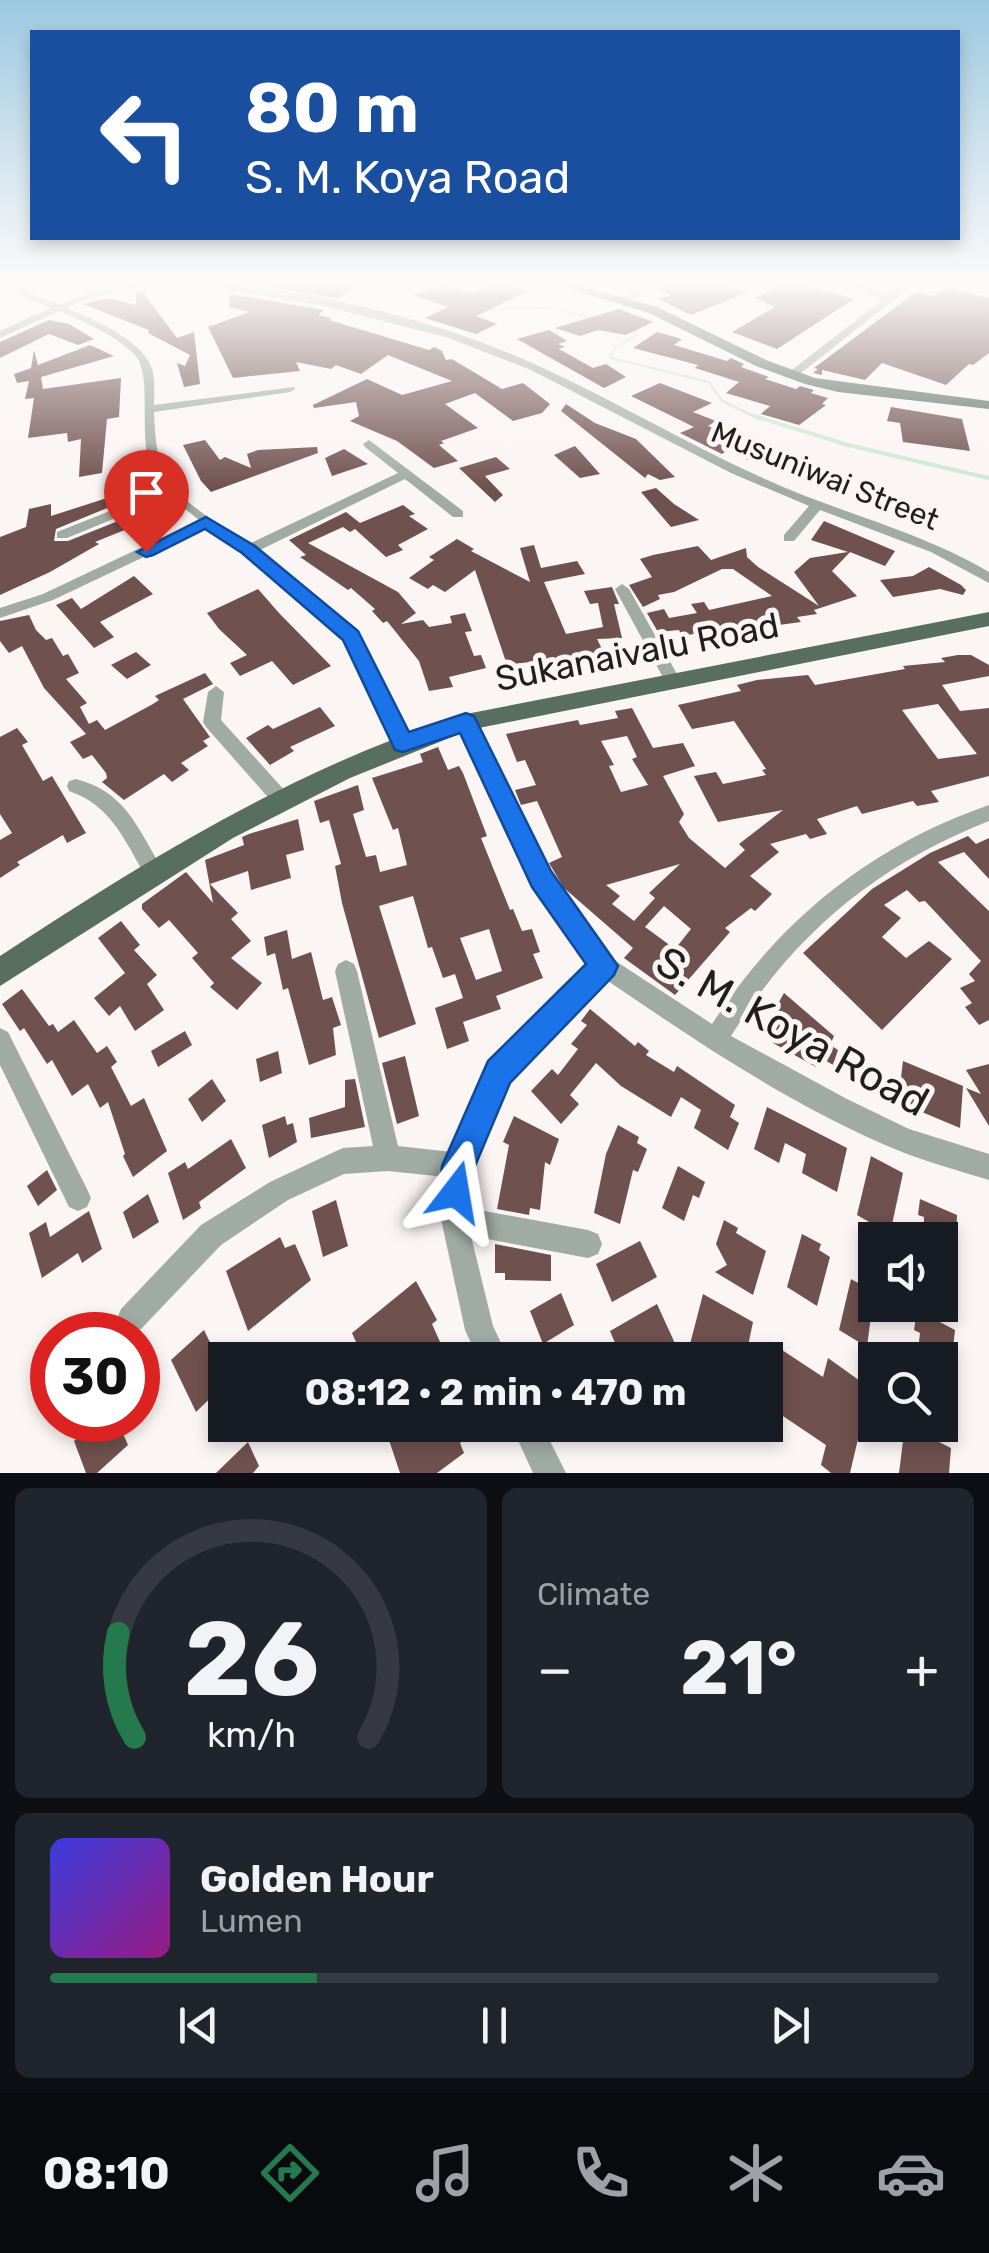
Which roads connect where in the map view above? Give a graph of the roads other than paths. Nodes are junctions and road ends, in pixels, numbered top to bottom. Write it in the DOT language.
graph roads {
  1 [pos="139,352"];
  2 [pos="495,352"];
  3 [pos="740,352"];
  4 [pos="822,352"];
  5 [pos="792,375"];
  6 [pos="989,386"];
  7 [pos="290,389"];
  8 [pos="972,403"];
  9 [pos="989,405"];
  10 [pos="150,409"];
  11 [pos="370,444"];
  12 [pos="405,474"];
  13 [pos="171,491"];
  14 [pos="816,506"];
  15 [pos="458,514"];
  16 [pos="206,522"];
  17 [pos="62,535"];
  18 [pos="789,538"];
  19 [pos="248,550"];
  20 [pos="989,578"];
  21 [pos="622,589"];
  22 [pos="0,613"];
  23 [pos="989,619"];
  24 [pos="674,681"];
  25 [pos="216,692"];
  26 [pos="466,722"];
  27 [pos="403,744"];
  28 [pos="76,786"];
  29 [pos="280,798"];
  30 [pos="989,813"];
  31 [pos="154,872"];
  32 [pos="604,966"];
  33 [pos="346,971"];
  34 [pos="0,972"];
  35 [pos="0,1040"];
  36 [pos="715,1040"];
  37 [pos="388,1158"];
  38 [pos="459,1166"];
  39 [pos="989,1167"];
  40 [pos="78,1198"];
  41 [pos="454,1219"];
  42 [pos="588,1244"];
  43 [pos="137,1312"];
  44 [pos="485,1342"];
  45 [pos="534,1442"];
  46 [pos="550,1473"];
  1 -- 10 [label="street"];
  2 -- 14 [label="street, Musuniwai Street"];
  3 -- 5 [label="main road"];
  4 -- 5 [label="street"];
  5 -- 8 [label="main road"];
  6 -- 8 [label="main road"];
  7 -- 10 [label="street"];
  8 -- 9 [label="main road"];
  10 -- 13 [label="street"];
  11 -- 12 [label="street"];
  12 -- 15 [label="street"];
  12 -- 19 [label="street"];
  13 -- 16 [label="street"];
  13 -- 17 [label="street"];
  14 -- 18 [label="street"];
  14 -- 20 [label="street, Musuniwai Street"];
  16 -- 19 [label="street"];
  16 -- 22 [label="street"];
  19 -- 27 [label="street"];
  21 -- 24 [label="street"];
  23 -- 24 [label="main road, Sukanaivalu Road"];
  24 -- 26 [label="main road, Sukanaivalu Road"];
  25 -- 29 [label="street"];
  26 -- 27 [label="main road, Sukanaivalu Road"];
  26 -- 32 [label="street, S. M. Koya Road"];
  27 -- 29 [label="main road, Sukanaivalu Road"];
  28 -- 31 [label="street"];
  29 -- 31 [label="main road, Sukanaivalu Road"];
  30 -- 36 [label="street"];
  31 -- 34 [label="main road, Sukanaivalu Road"];
  32 -- 36 [label="street, S. M. Koya Road"];
  32 -- 38 [label="street"];
  33 -- 37 [label="street"];
  35 -- 40 [label="street"];
  36 -- 39 [label="street, S. M. Koya Road"];
  37 -- 38 [label="street"];
  37 -- 43 [label="street"];
  38 -- 41 [label="street"];
  41 -- 42 [label="street"];
  41 -- 44 [label="street"];
  45 -- 46 [label="street"];
}
